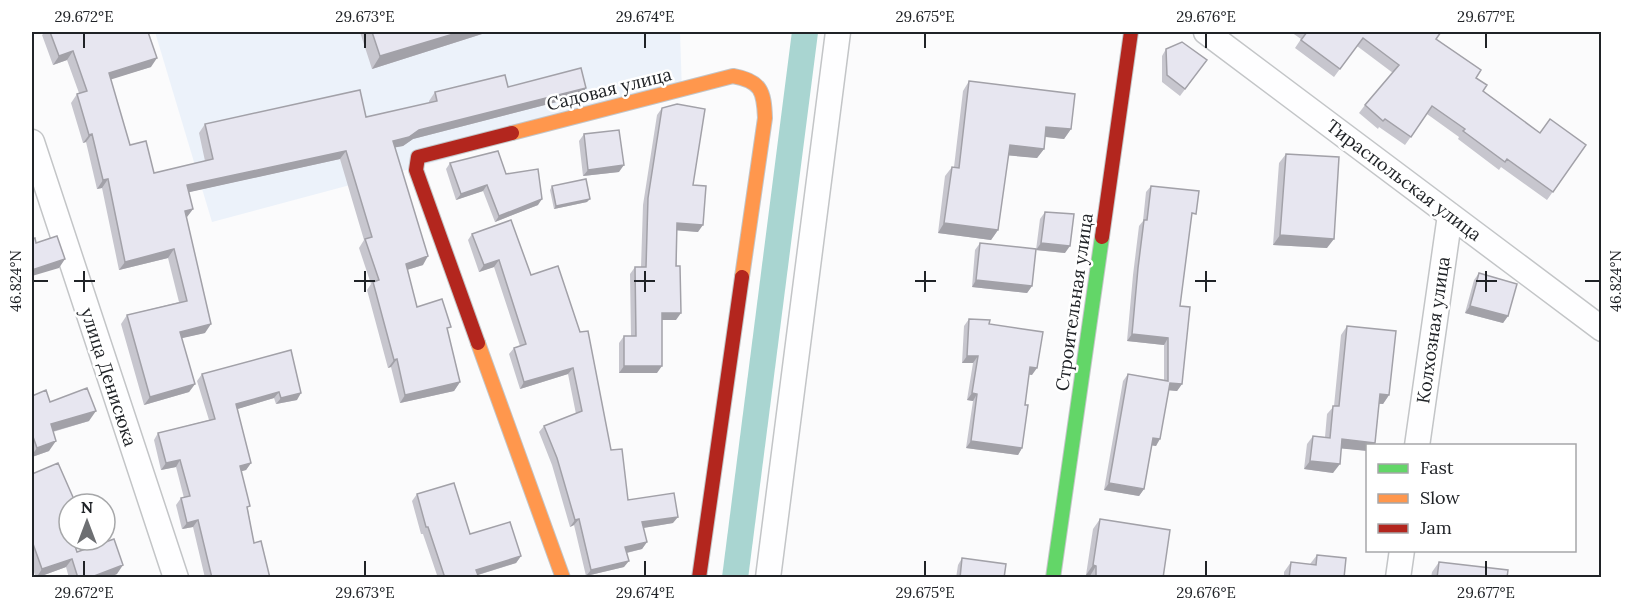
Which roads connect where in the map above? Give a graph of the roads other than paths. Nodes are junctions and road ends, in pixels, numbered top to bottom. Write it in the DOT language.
graph roads {
  1 [pos="838,32"];
  2 [pos="1131,32"];
  3 [pos="1206,32"];
  4 [pos="32,142"];
  5 [pos="1450,215"];
  6 [pos="1602,329"];
  7 [pos="1417,444"];
  8 [pos="1402,552"];
  9 [pos="556,575"];
  10 [pos="176,578"];
  11 [pos="699,578"];
  12 [pos="768,578"];
  13 [pos="1053,578"];
  14 [pos="1398,578"];
  1 -- 12 [label="street"];
  2 -- 13 [label="street, Строительная улица"];
  3 -- 5 [label="street, Тираспольская улица"];
  4 -- 10 [label="street, улица Денисюка"];
  5 -- 6 [label="street, Тираспольская улица"];
  5 -- 7 [label="street, Колхозная улица"];
  8 -- 14 [label="street"];
  9 -- 11 [label="street, Садовая улица"];
}
